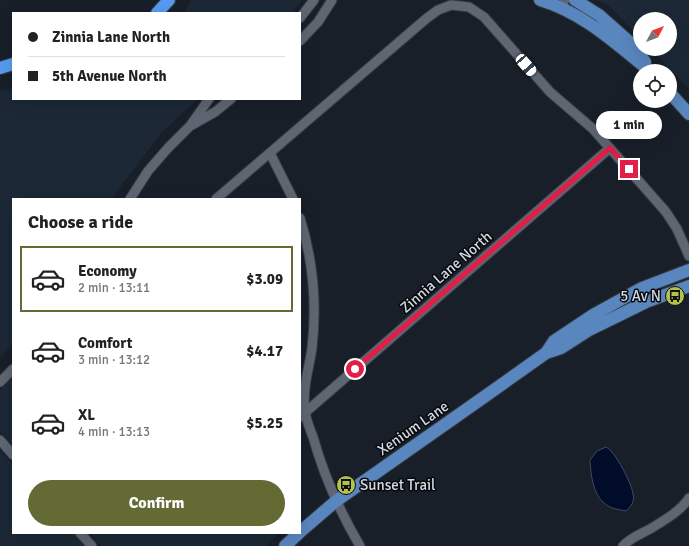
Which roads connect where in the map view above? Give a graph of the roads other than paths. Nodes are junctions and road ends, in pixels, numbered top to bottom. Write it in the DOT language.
graph roads {
  1 [pos="169,0"];
  2 [pos="314,0"];
  3 [pos="332,0"];
  4 [pos="540,0"];
  5 [pos="575,0"];
  6 [pos="563,4"];
  7 [pos="158,12"];
  8 [pos="301,17"];
  9 [pos="301,40"];
  10 [pos="12,64"];
  11 [pos="643,64"];
  12 [pos="646,64"];
  13 [pos="0,68"];
  14 [pos="209,100"];
  15 [pos="231,100"];
  16 [pos="677,100"];
  17 [pos="689,114"];
  18 [pos="190,126"];
  19 [pos="610,148"];
  20 [pos="270,153"];
  21 [pos="131,198"];
  22 [pos="217,198"];
  23 [pos="292,198"];
  24 [pos="301,222"];
  25 [pos="689,256"];
  26 [pos="689,270"];
  27 [pos="689,286"];
  28 [pos="546,353"];
  29 [pos="12,370"];
  30 [pos="0,382"];
  31 [pos="302,415"];
  32 [pos="0,440"];
  33 [pos="12,454"];
  34 [pos="689,498"];
  35 [pos="336,501"];
  36 [pos="301,530"];
  37 [pos="81,534"];
  38 [pos="297,534"];
  39 [pos="92,546"];
  40 [pos="285,546"];
  41 [pos="360,546"];
  42 [pos="623,546"];
  1 -- 7 [label="highway"];
  2 -- 8 [label="street"];
  3 -- 9 [label="street"];
  4 -- 6 [label="main road"];
  5 -- 12 [label="main road"];
  6 -- 11 [label="main road"];
  10 -- 13 [label="highway"];
  14 -- 18 [label="street"];
  15 -- 18 [label="street"];
  16 -- 17 [label="main road"];
  18 -- 21 [label="street"];
  19 -- 20 [label="street"];
  19 -- 25 [label="street"];
  19 -- 31 [label="street, Zinnia Lane North"];
  20 -- 22 [label="street"];
  20 -- 23 [label="street"];
  24 -- 31 [label="street"];
  26 -- 28 [label="main road, Xenium Lane"];
  27 -- 28 [label="main road, Xenium Lane"];
  28 -- 35 [label="main road, Xenium Lane"];
  29 -- 30 [label="street"];
  31 -- 35 [label="street"];
  32 -- 33 [label="street"];
  34 -- 42 [label="street"];
  35 -- 36 [label="main road, Xenium Lane"];
  35 -- 41 [label="street"];
  37 -- 39 [label="street"];
  38 -- 40 [label="main road, Xenium Lane"];
}
